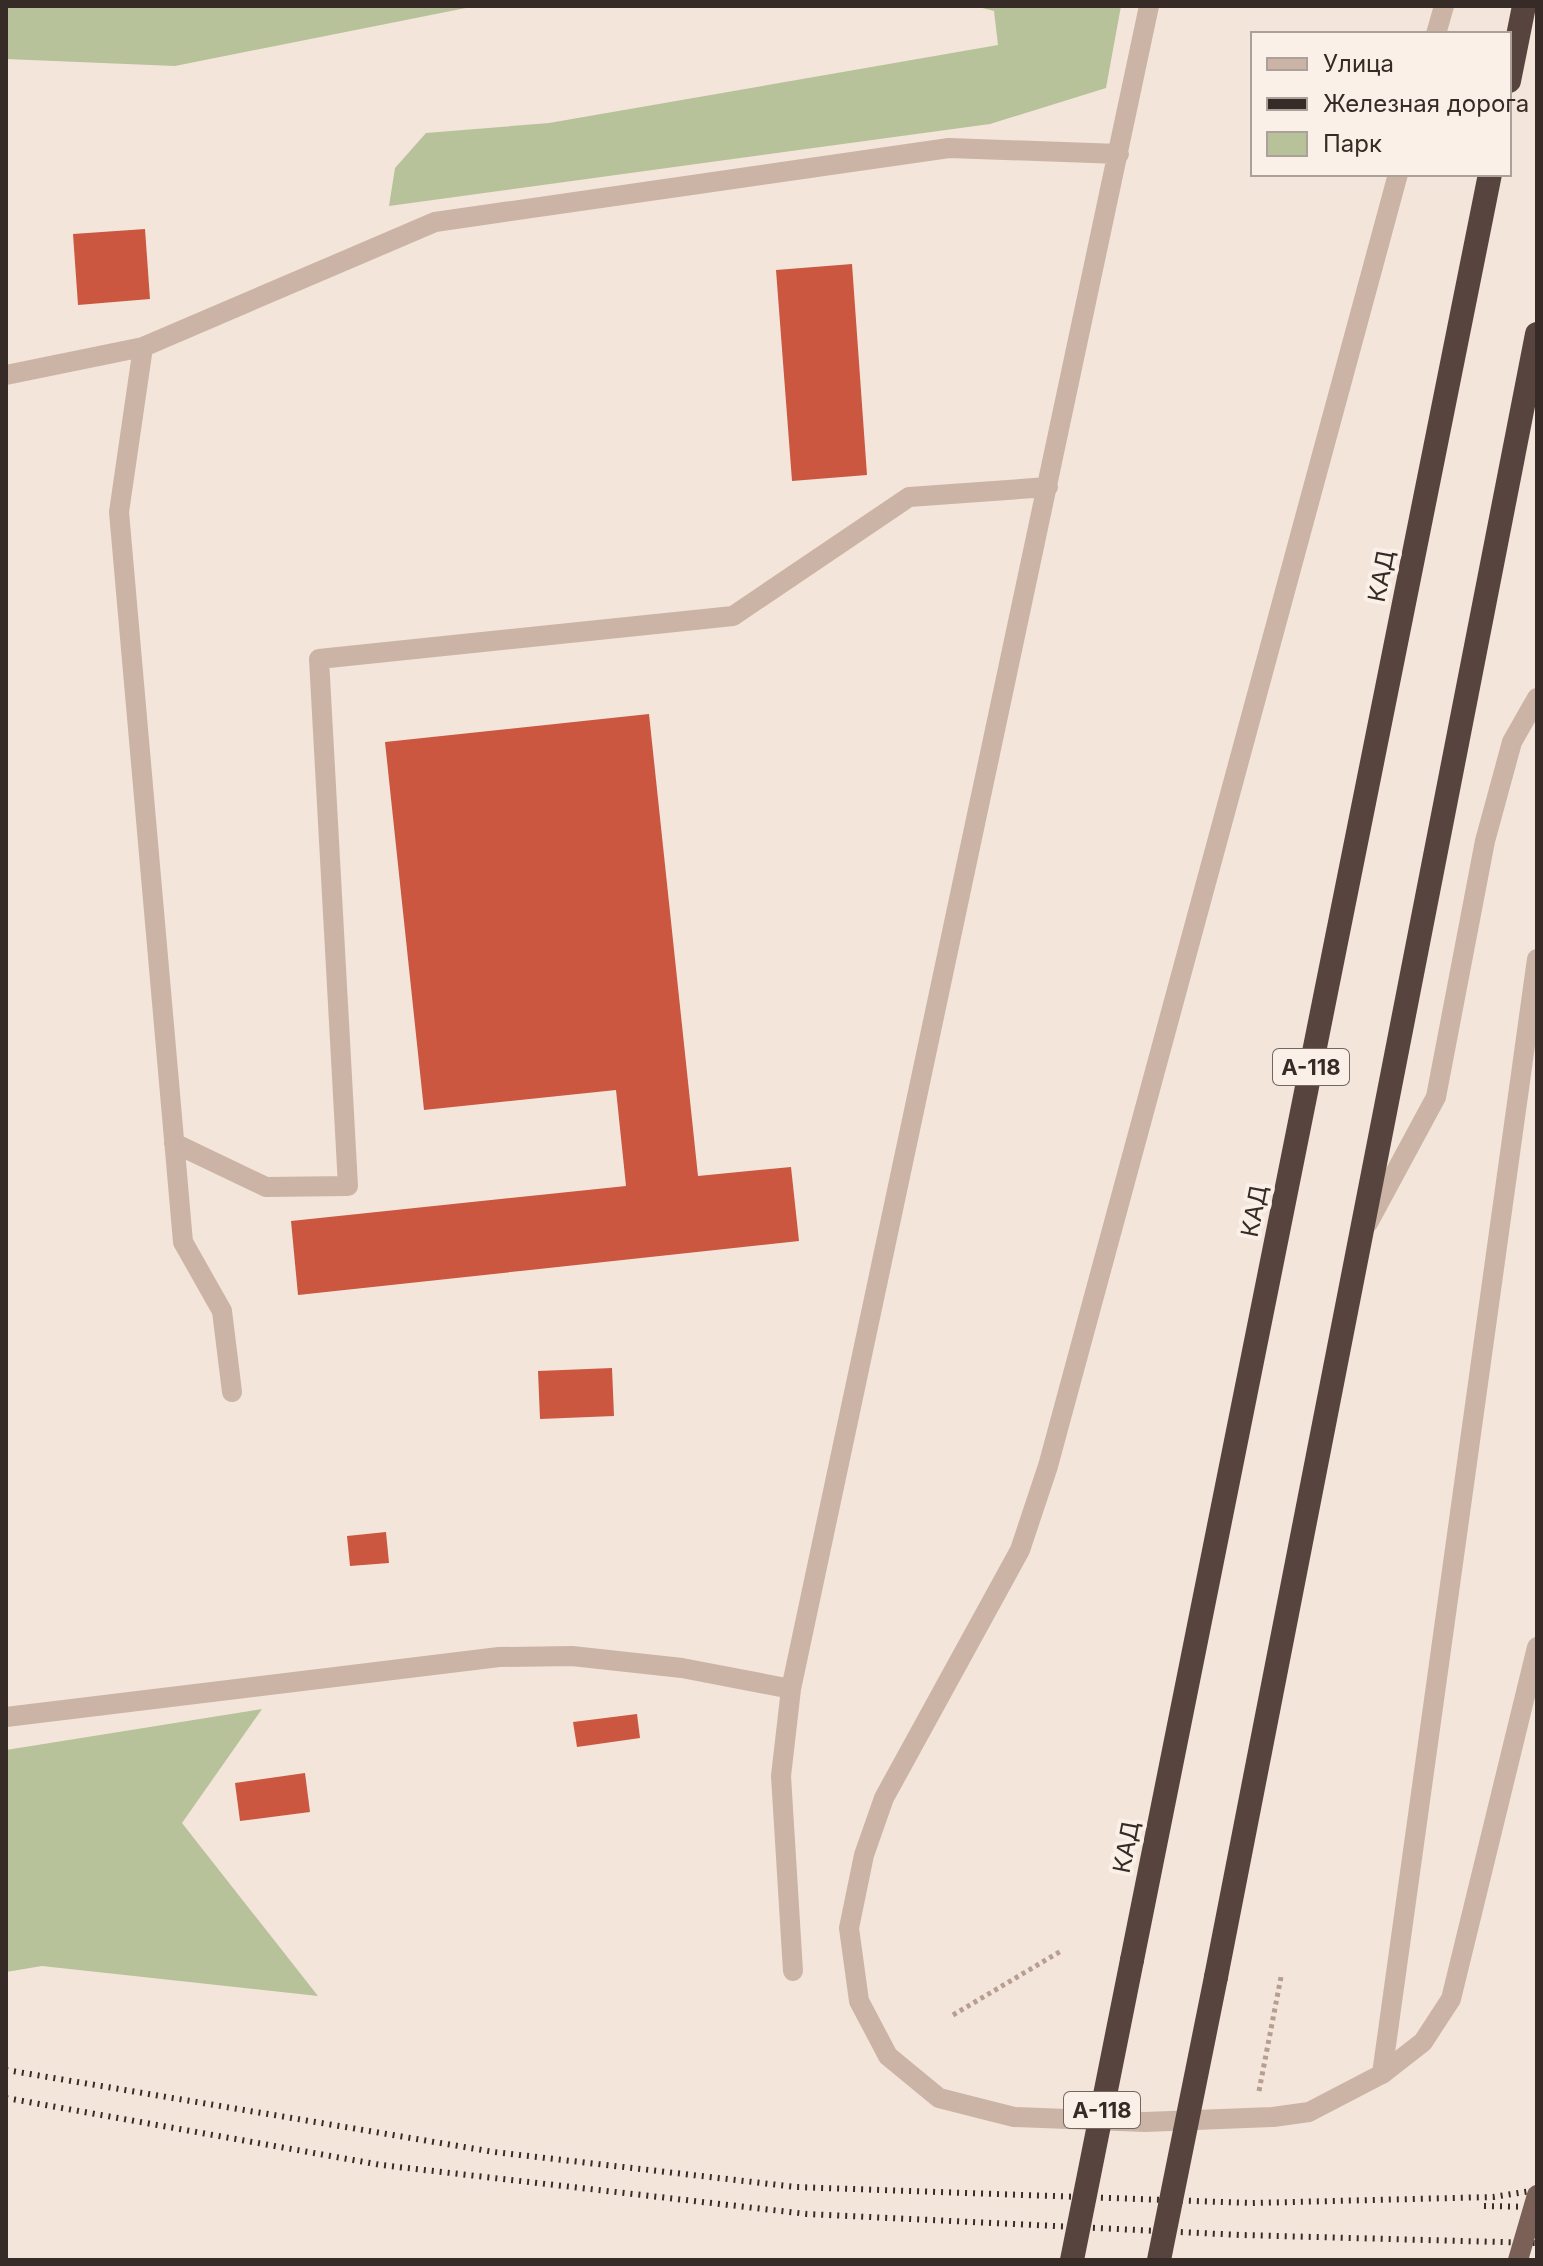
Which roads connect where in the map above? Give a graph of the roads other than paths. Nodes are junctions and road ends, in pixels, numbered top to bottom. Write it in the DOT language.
graph roads {
  1 [pos="1149,6"];
  2 [pos="1444,6"];
  3 [pos="1524,6"];
  4 [pos="1437,32"];
  5 [pos="1511,71"];
  6 [pos="1119,154"];
  7 [pos="1397,176"];
  8 [pos="1490,176"];
  9 [pos="1537,334"];
  10 [pos="143,347"];
  11 [pos="6,375"];
  12 [pos="1048,487"];
  13 [pos="1537,698"];
  14 [pos="1537,959"];
  15 [pos="174,1143"];
  16 [pos="1362,1234"];
  17 [pos="232,1392"];
  18 [pos="1537,1647"];
  19 [pos="791,1689"];
  20 [pos="6,1717"];
  21 [pos="793,1971"];
  22 [pos="1382,2074"];
  23 [pos="1537,2195"];
  24 [pos="1072,2260"];
  25 [pos="1159,2260"];
  26 [pos="1518,2260"];
  1 -- 6 [label="street"];
  2 -- 4 [label="street"];
  3 -- 5 [label="highway"];
  6 -- 10 [label="street"];
  6 -- 12 [label="street"];
  7 -- 22 [label="street"];
  8 -- 24 [label="highway, КАД / А-118, bridge"];
  9 -- 16 [label="highway"];
  10 -- 11 [label="street"];
  10 -- 15 [label="street"];
  12 -- 15 [label="street"];
  12 -- 19 [label="street"];
  13 -- 16 [label="street"];
  14 -- 22 [label="street"];
  15 -- 17 [label="street"];
  16 -- 25 [label="highway, bridge"];
  18 -- 22 [label="street"];
  19 -- 20 [label="street"];
  19 -- 21 [label="street"];
  23 -- 26 [label="main road, bridge"];
}
